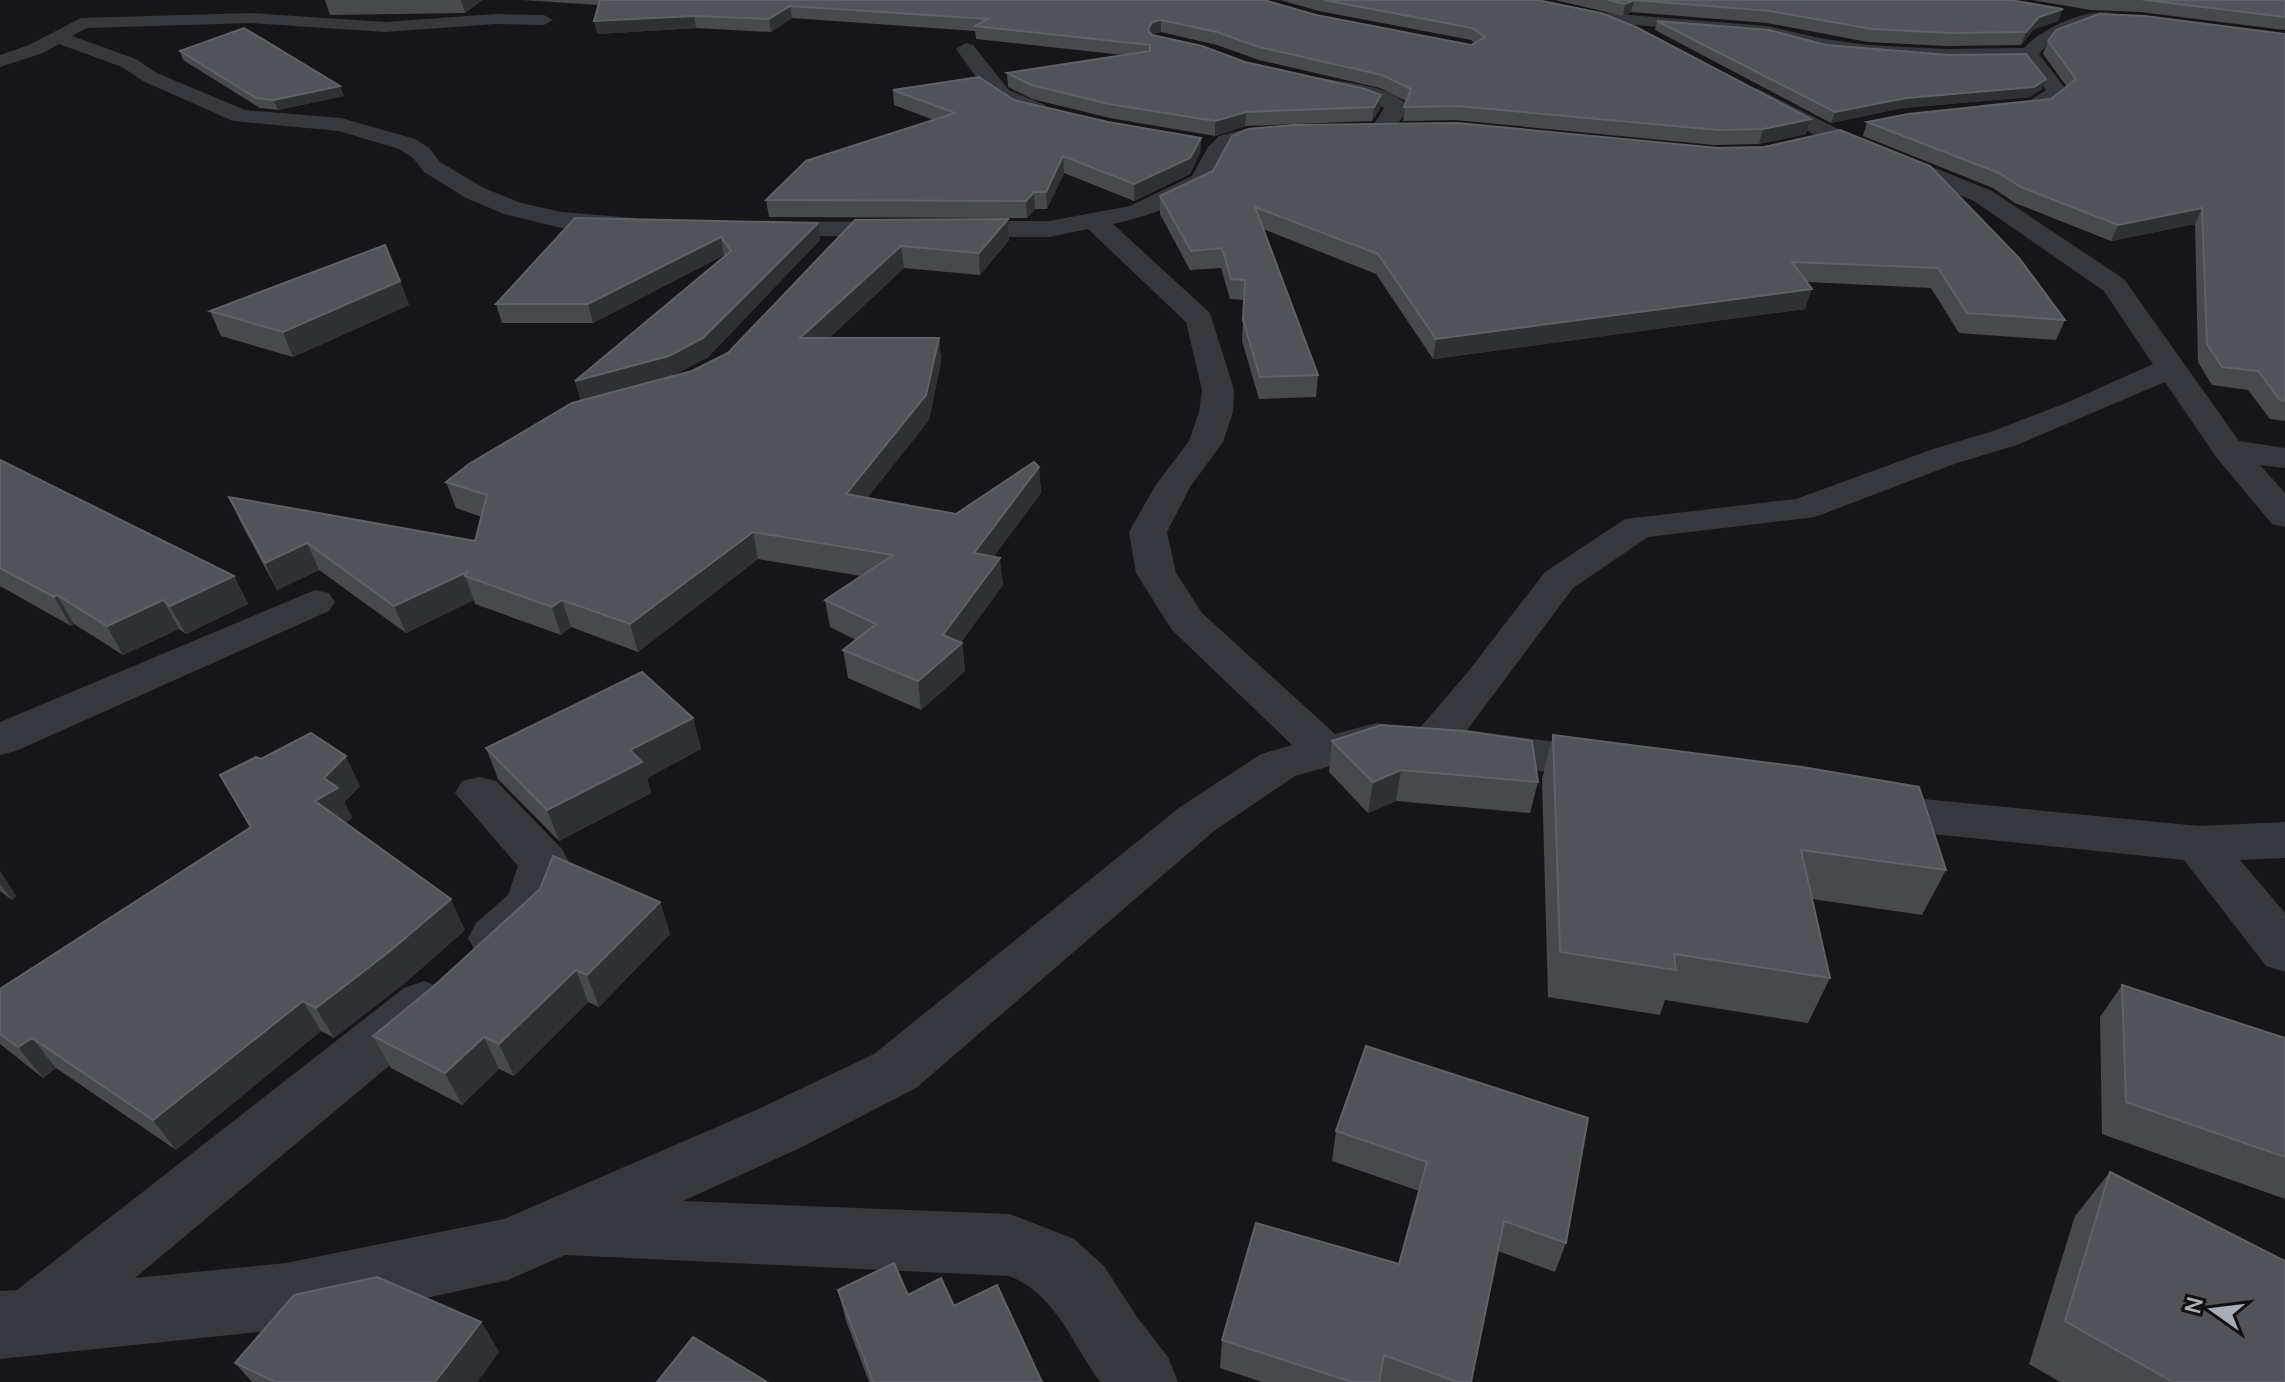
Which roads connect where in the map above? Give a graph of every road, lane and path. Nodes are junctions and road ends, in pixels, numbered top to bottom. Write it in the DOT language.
graph roads {
  1 [pos="126,2"];
  2 [pos="2045,10"];
  3 [pos="1577,12"];
  4 [pos="1605,18"];
  5 [pos="2092,18"];
  6 [pos="544,20"];
  7 [pos="2140,20"];
  8 [pos="81,23"];
  9 [pos="57,37"];
  10 [pos="1668,47"];
  11 [pos="966,49"];
  12 [pos="2029,54"];
  13 [pos="0,61"];
  14 [pos="1299,79"];
  15 [pos="1735,83"];
  16 [pos="1962,112"];
  17 [pos="1061,117"];
  18 [pos="1414,128"];
  19 [pos="1319,131"];
  20 [pos="1842,132"];
  21 [pos="1192,143"];
  22 [pos="1800,145"];
  23 [pos="1219,147"];
  24 [pos="1095,222"];
  25 [pos="663,226"];
  26 [pos="741,228"];
  27 [pos="849,230"];
  28 [pos="820,260"];
  29 [pos="2171,368"];
  30 [pos="2228,450"];
  31 [pos="2285,458"];
  32 [pos="2285,516"];
  33 [pos="315,602"];
  34 [pos="0,740"];
  35 [pos="1432,742"];
  36 [pos="1327,752"];
  37 [pos="1660,773"];
  38 [pos="479,793"];
  39 [pos="1815,797"];
  40 [pos="2285,840"];
  41 [pos="2199,844"];
  42 [pos="2285,951"];
  43 [pos="559,1227"];
  44 [pos="15,1323"];
  45 [pos="1143,1382"];
  1 -- 8 [label="street"];
  2 -- 5 [label="street"];
  3 -- 4 [label="street"];
  4 -- 10 [label="street"];
  4 -- 12 [label="street"];
  5 -- 7 [label="street"];
  5 -- 12 [label="street"];
  6 -- 8 [label="street"];
  8 -- 9 [label="street"];
  9 -- 13 [label="street"];
  9 -- 25 [label="street"];
  11 -- 17 [label="street"];
  12 -- 16 [label="street"];
  14 -- 18 [label="street"];
  15 -- 20 [label="street"];
  19 -- 23 [label="street"];
  20 -- 22 [label="street"];
  20 -- 29 [label="street"];
  21 -- 23 [label="street"];
  23 -- 24 [label="street"];
  24 -- 27 [label="street"];
  24 -- 36 [label="street"];
  26 -- 27 [label="street"];
  27 -- 28 [label="street"];
  29 -- 30 [label="street"];
  29 -- 35 [label="street"];
  30 -- 31 [label="street"];
  30 -- 32 [label="street"];
  33 -- 34 [label="street"];
  35 -- 36 [label="street"];
  35 -- 37 [label="street"];
  36 -- 43 [label="street"];
  38 -- 44 [label="street"];
  39 -- 41 [label="street"];
  40 -- 41 [label="street"];
  41 -- 42 [label="street"];
  43 -- 44 [label="street"];
  43 -- 45 [label="street"];
}
